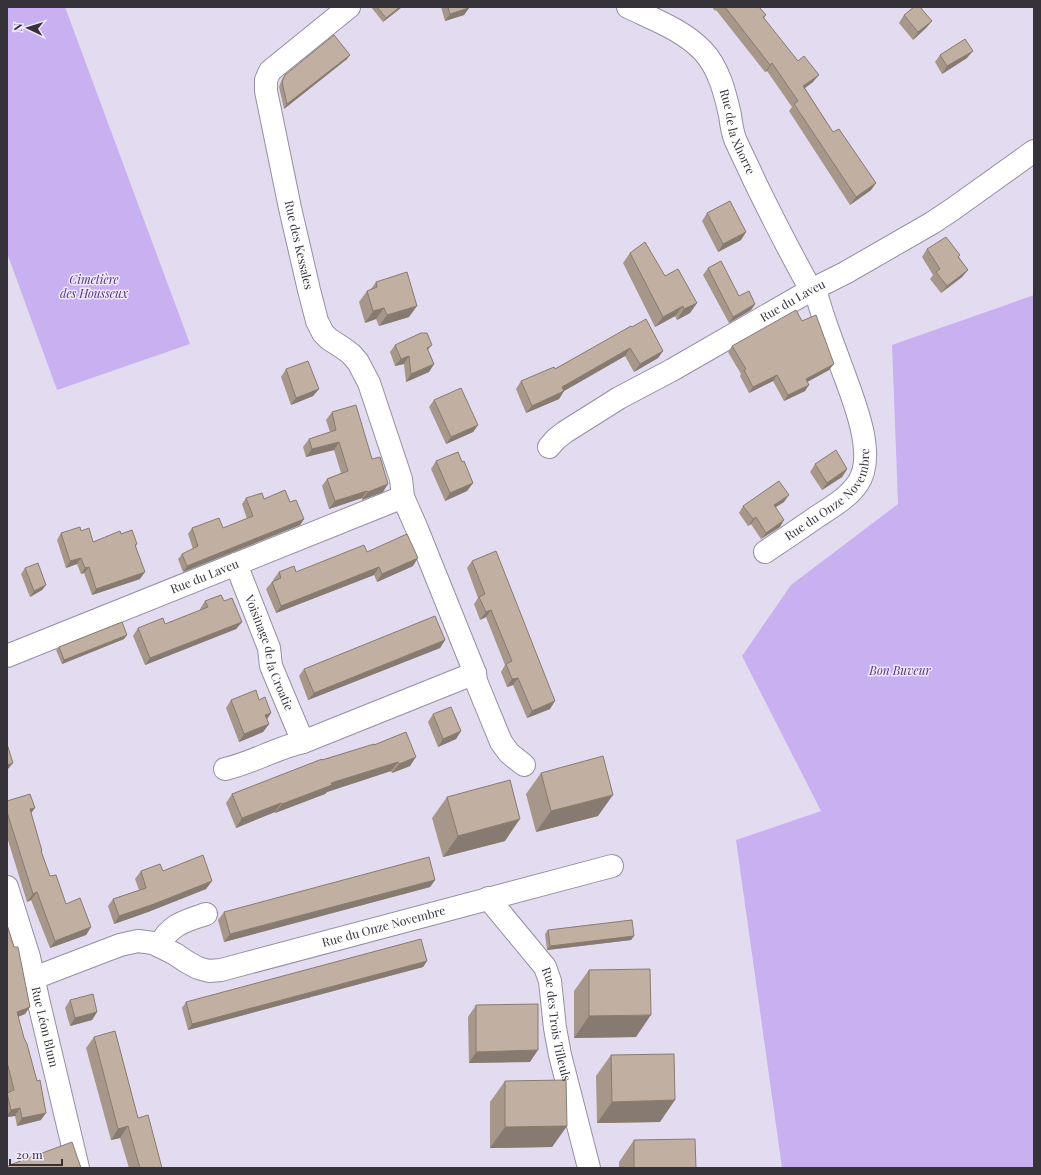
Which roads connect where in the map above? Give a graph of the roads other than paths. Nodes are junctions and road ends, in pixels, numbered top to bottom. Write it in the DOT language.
graph roads {
  1 [pos="349,7"];
  2 [pos="628,7"];
  3 [pos="1034,151"];
  4 [pos="813,289"];
  5 [pos="549,448"];
  6 [pos="403,497"];
  7 [pos="765,552"];
  8 [pos="236,564"];
  9 [pos="7,656"];
  10 [pos="475,672"];
  11 [pos="302,742"];
  12 [pos="524,765"];
  13 [pos="225,769"];
  14 [pos="612,866"];
  15 [pos="7,887"];
  16 [pos="488,898"];
  17 [pos="206,914"];
  18 [pos="159,946"];
  19 [pos="34,978"];
  20 [pos="78,1168"];
  21 [pos="589,1168"];
  1 -- 6 [label="street, Rue des Kessales"];
  2 -- 4 [label="street, Rue de la Xhorre"];
  3 -- 4 [label="street, Rue du Laveu"];
  4 -- 5 [label="street, Rue du Laveu"];
  4 -- 7 [label="street, Rue du Onze Novembre"];
  6 -- 8 [label="street, Rue du Laveu"];
  6 -- 10 [label="street"];
  8 -- 9 [label="street, Rue du Laveu"];
  8 -- 11 [label="street, Voisinage de la Croatie"];
  10 -- 11 [label="street"];
  10 -- 12 [label="street"];
  11 -- 13 [label="street"];
  14 -- 16 [label="street, Rue du Onze Novembre"];
  15 -- 19 [label="street, Rue Léon Blum"];
  16 -- 18 [label="street, Rue du Onze Novembre"];
  16 -- 21 [label="street, Rue des Trois Tilleuls"];
  17 -- 18 [label="street"];
  18 -- 19 [label="street, Rue du Onze Novembre"];
  19 -- 20 [label="street, Rue Léon Blum"];
}
